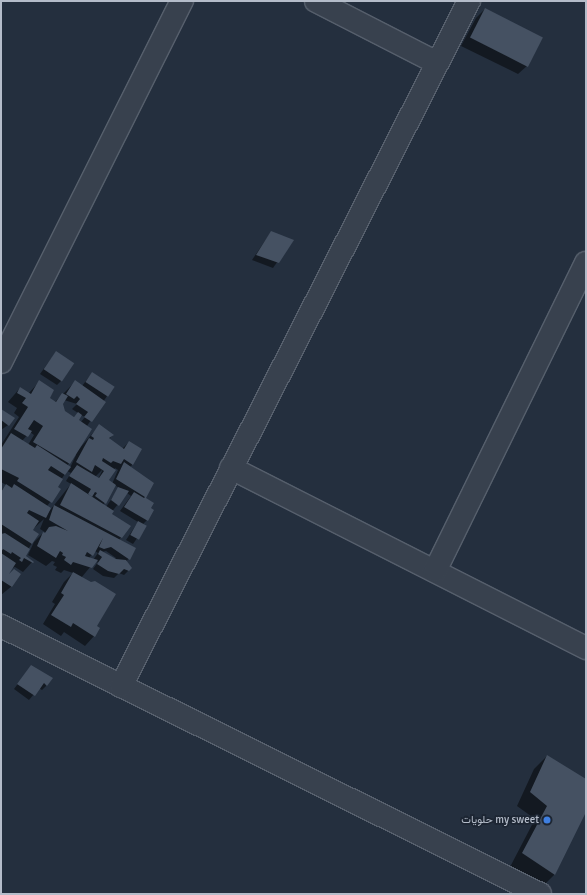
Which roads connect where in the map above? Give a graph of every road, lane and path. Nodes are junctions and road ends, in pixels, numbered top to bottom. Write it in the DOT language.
graph roads {
  1 [pos="182,1"];
  2 [pos="316,1"];
  3 [pos="469,1"];
  4 [pos="438,62"];
  5 [pos="586,264"];
  6 [pos="1,362"];
  7 [pos="231,468"];
  8 [pos="435,571"];
  9 [pos="1,626"];
  10 [pos="586,648"];
  11 [pos="120,686"];
  12 [pos="540,894"];
  1 -- 6 [label="street"];
  2 -- 4 [label="street"];
  3 -- 4 [label="street"];
  4 -- 7 [label="street"];
  5 -- 8 [label="street"];
  7 -- 8 [label="street"];
  7 -- 11 [label="street"];
  8 -- 10 [label="street"];
  9 -- 11 [label="street"];
  11 -- 12 [label="street"];
}
